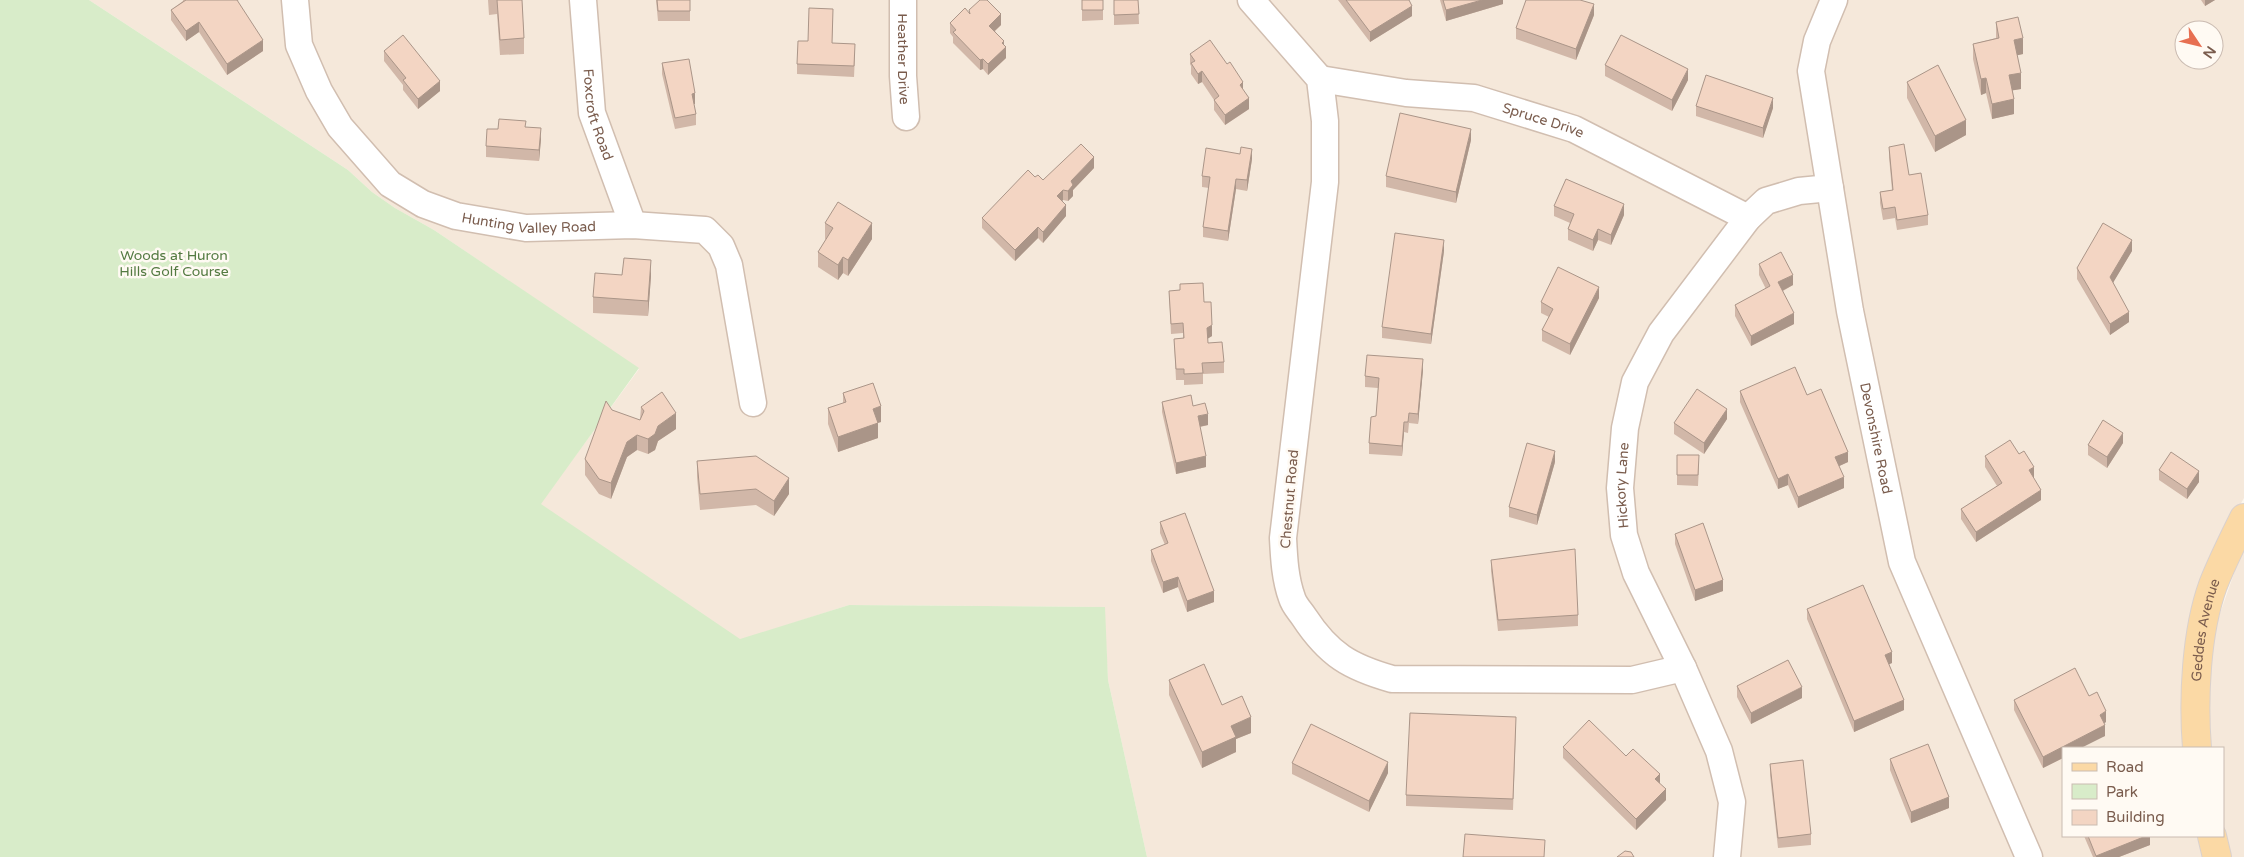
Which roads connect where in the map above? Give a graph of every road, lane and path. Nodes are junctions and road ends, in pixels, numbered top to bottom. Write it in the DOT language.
graph roads {
  1 [pos="295,0"];
  2 [pos="583,0"];
  3 [pos="903,0"];
  4 [pos="1251,0"];
  5 [pos="1834,0"];
  6 [pos="1320,79"];
  7 [pos="906,117"];
  8 [pos="1830,188"];
  9 [pos="1748,218"];
  10 [pos="633,225"];
  11 [pos="753,403"];
  12 [pos="2244,518"];
  13 [pos="1683,668"];
  14 [pos="2197,747"];
  15 [pos="2212,837"];
  16 [pos="1727,857"];
  17 [pos="2029,857"];
  18 [pos="2217,857"];
  1 -- 10 [label="street, Hunting Valley Road"];
  2 -- 10 [label="street, Foxcroft Road"];
  3 -- 7 [label="street, Heather Drive"];
  4 -- 6 [label="street"];
  5 -- 8 [label="street, Devonshire Road"];
  6 -- 9 [label="street, Spruce Drive"];
  6 -- 13 [label="street, Chestnut Road"];
  8 -- 9 [label="street, Hickory Lane"];
  8 -- 17 [label="street, Devonshire Road"];
  9 -- 13 [label="street, Hickory Lane"];
  10 -- 11 [label="street, Hunting Valley Road"];
  12 -- 14 [label="main road, Geddes Avenue"];
  13 -- 16 [label="street, Hickory Lane"];
  15 -- 18 [label="main road"];
}
